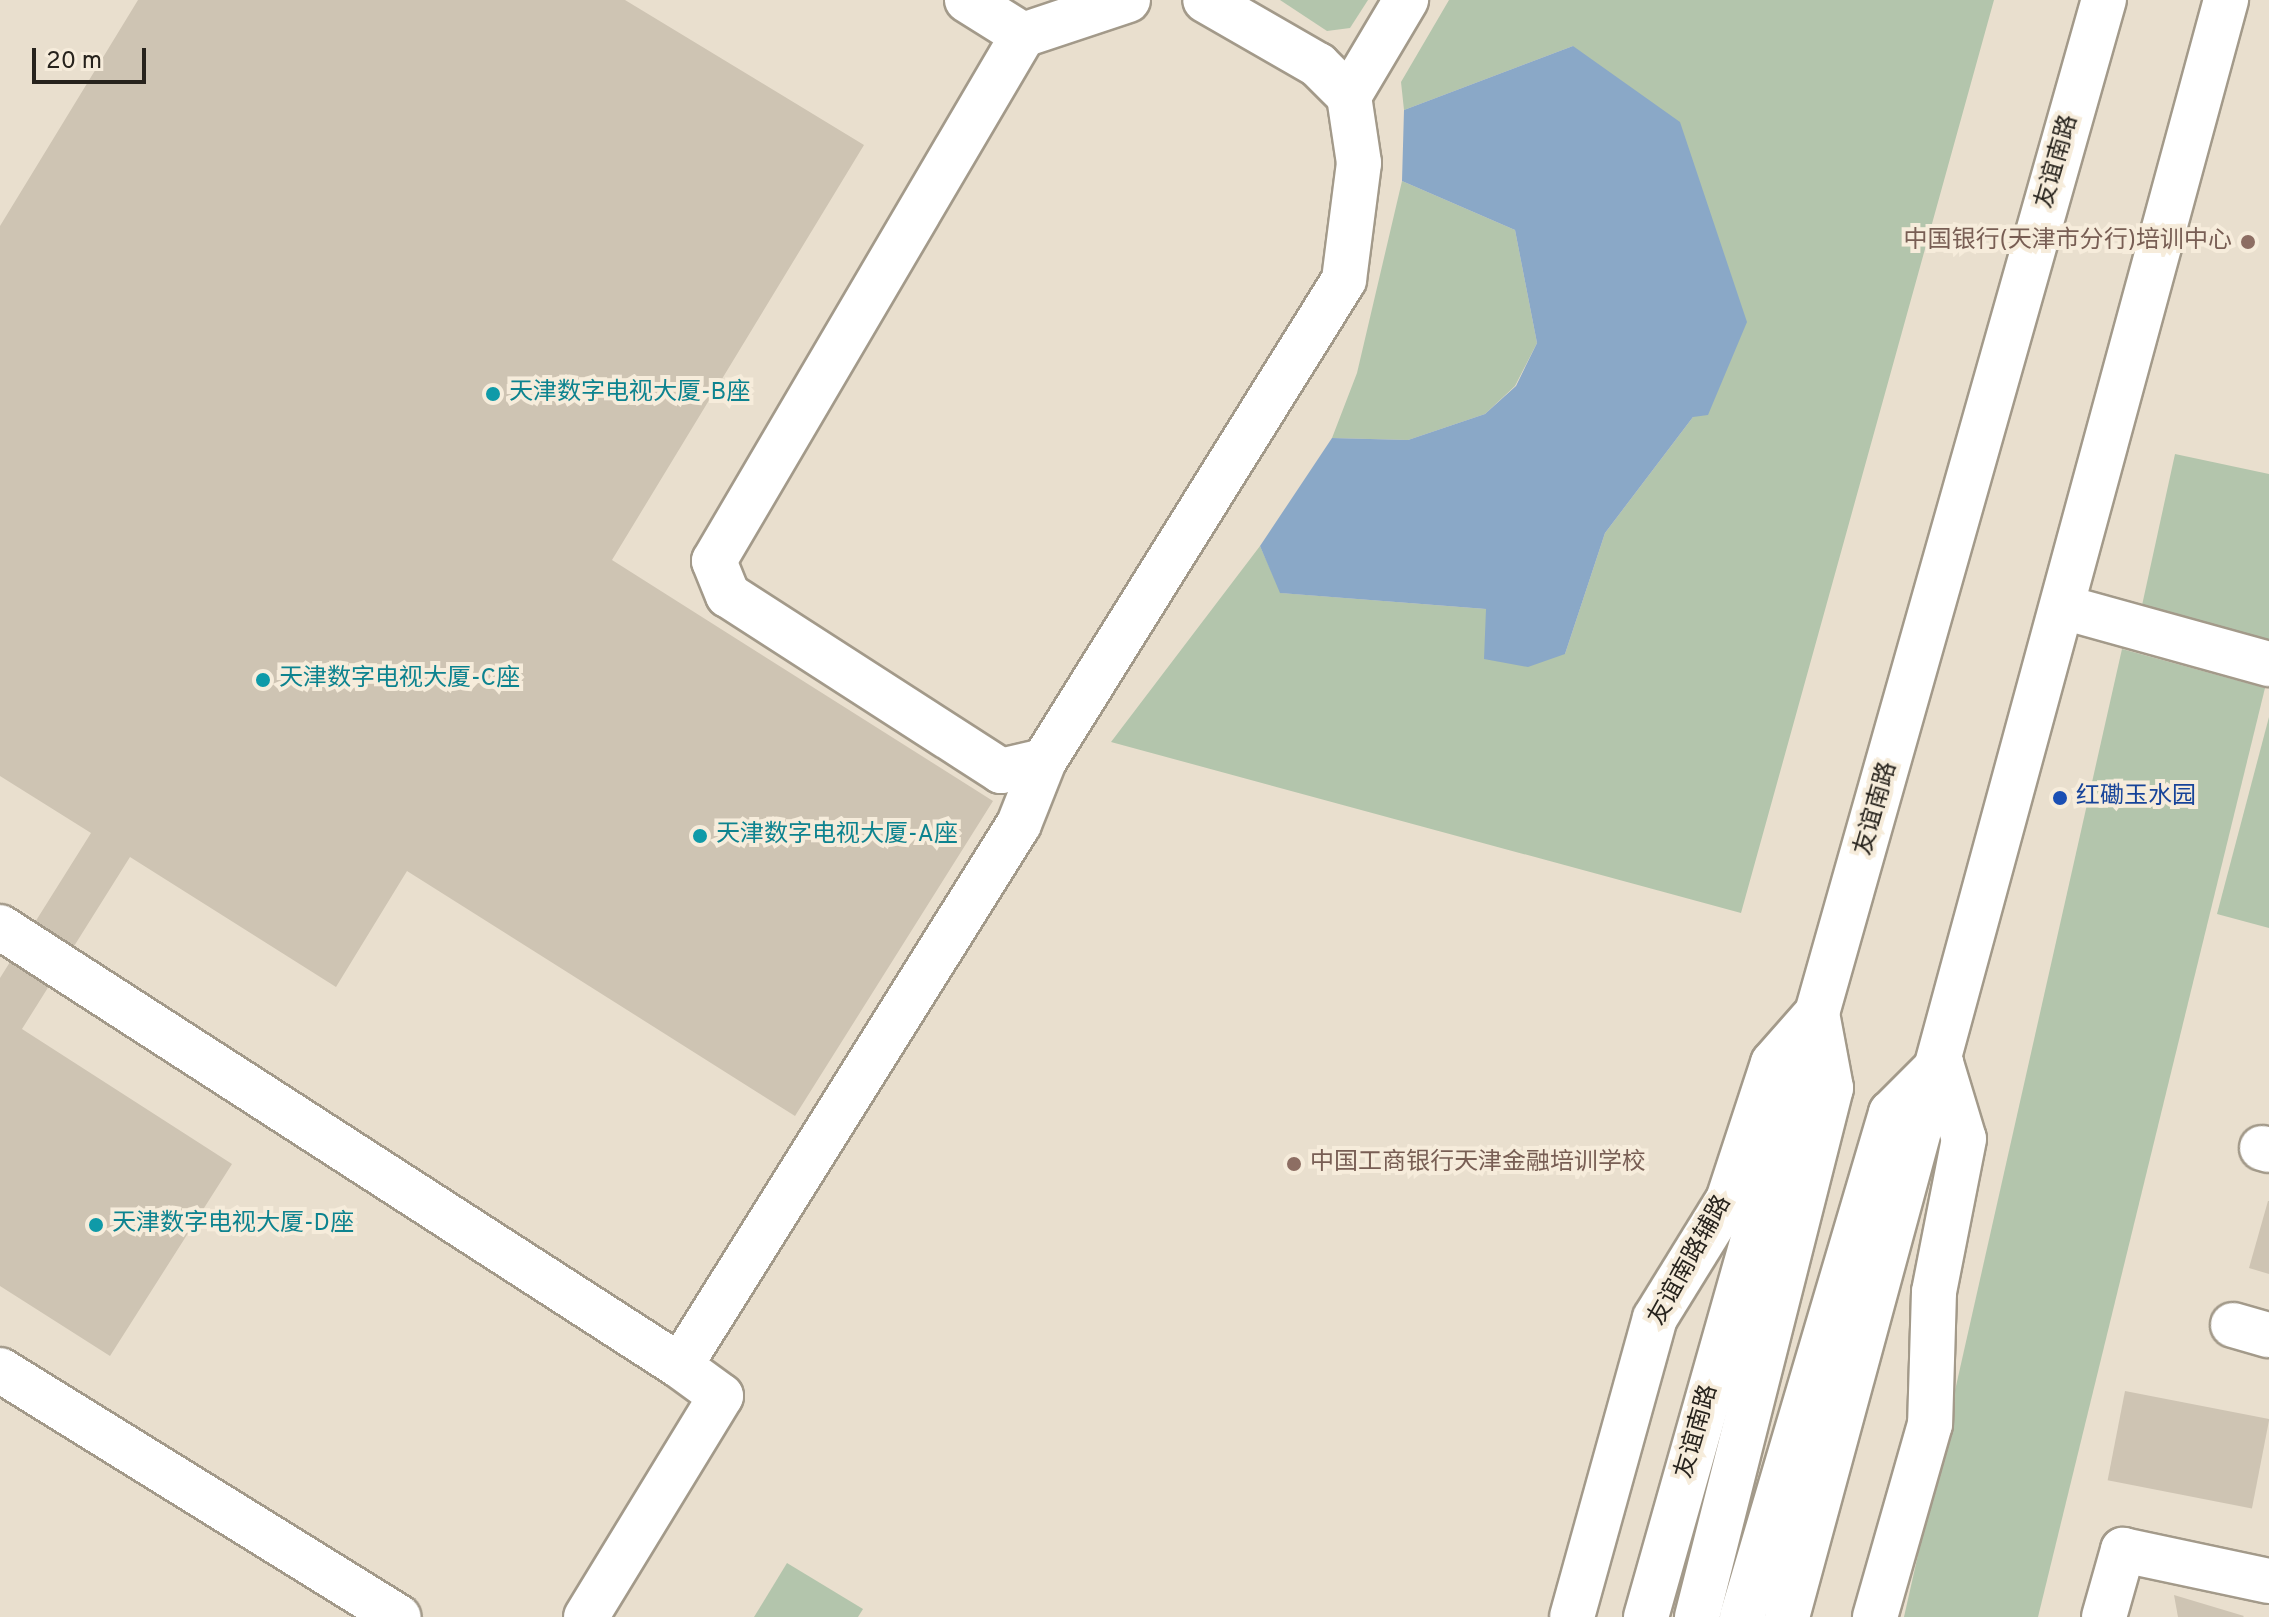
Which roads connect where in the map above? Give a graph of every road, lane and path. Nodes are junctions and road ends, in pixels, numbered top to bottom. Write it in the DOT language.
graph roads {
  1 [pos="967,0"];
  2 [pos="1128,0"];
  3 [pos="1205,0"];
  4 [pos="1406,0"];
  5 [pos="2104,0"];
  6 [pos="2226,0"];
  7 [pos="1023,35"];
  8 [pos="1349,96"];
  9 [pos="2063,607"];
  10 [pos="2269,664"];
  11 [pos="1044,761"];
  12 [pos="0,927"];
  13 [pos="1817,1013"];
  14 [pos="1941,1063"];
  15 [pos="680,1366"];
  16 [pos="0,1370"];
  17 [pos="2269,1581"];
  18 [pos="399,1617"];
  19 [pos="586,1617"];
  20 [pos="1572,1617"];
  21 [pos="1646,1617"];
  22 [pos="1697,1617"];
  23 [pos="1742,1617"];
  24 [pos="1787,1617"];
  25 [pos="1875,1617"];
  26 [pos="2104,1617"];
  1 -- 7 [label="main road"];
  2 -- 7 [label="main road"];
  3 -- 8 [label="main road"];
  4 -- 8 [label="main road"];
  5 -- 13 [label="main road, 友谊南路"];
  6 -- 9 [label="main road"];
  7 -- 11 [label="main road"];
  8 -- 11 [label="main road"];
  9 -- 10 [label="main road"];
  9 -- 14 [label="main road"];
  11 -- 15 [label="main road"];
  12 -- 15 [label="main road"];
  13 -- 20 [label="main road, 友谊南路辅路"];
  13 -- 21 [label="main road, 友谊南路"];
  13 -- 22 [label="main road"];
  14 -- 23 [label="main road"];
  14 -- 24 [label="main road"];
  14 -- 25 [label="main road"];
  15 -- 19 [label="main road"];
  16 -- 18 [label="main road"];
  17 -- 26 [label="main road"];
}
